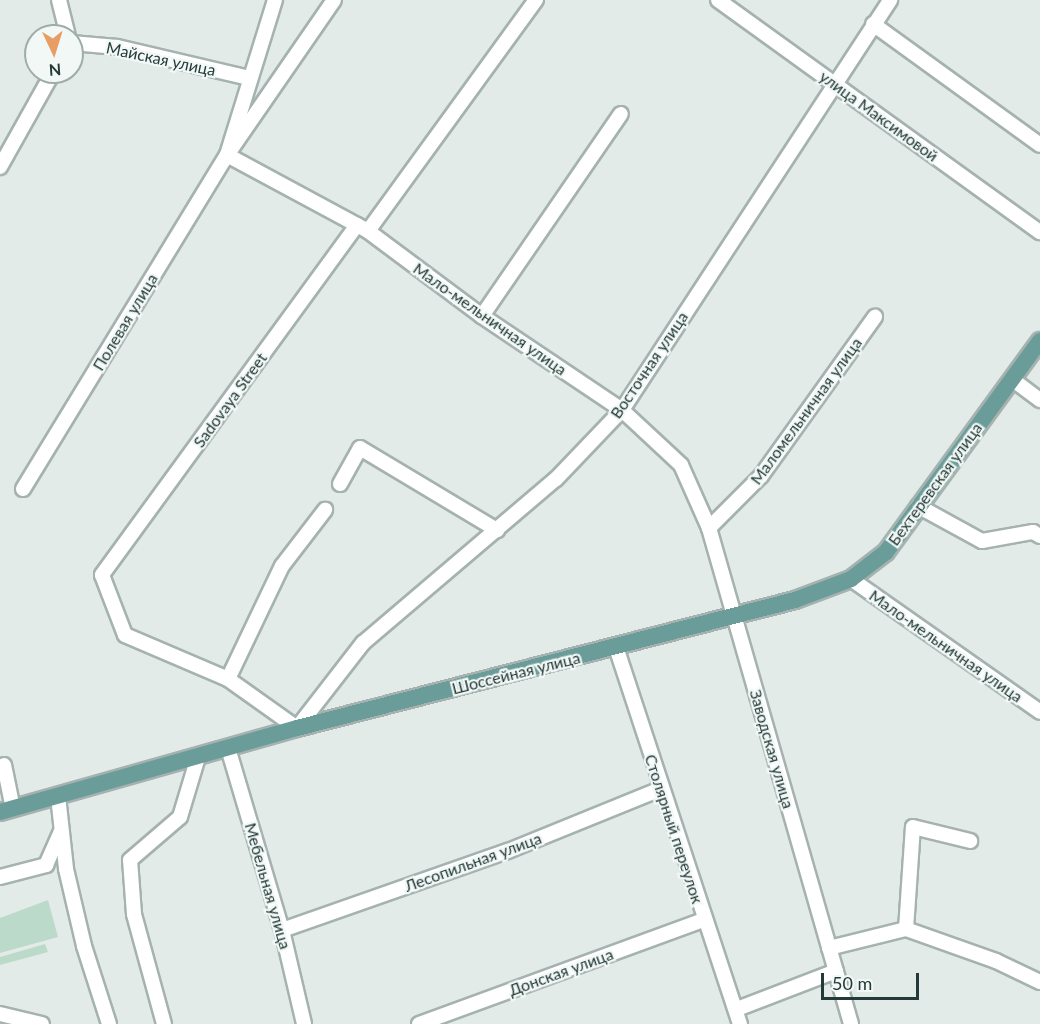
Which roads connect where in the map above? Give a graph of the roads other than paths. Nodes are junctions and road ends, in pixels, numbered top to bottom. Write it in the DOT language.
graph roads {
  1 [pos="275,0"];
  2 [pos="334,0"];
  3 [pos="536,0"];
  4 [pos="718,0"];
  5 [pos="890,0"];
  6 [pos="63,3"];
  7 [pos="66,24"];
  8 [pos="873,24"];
  9 [pos="84,44"];
  10 [pos="249,78"];
  11 [pos="833,83"];
  12 [pos="46,84"];
  13 [pos="621,114"];
  14 [pos="1040,145"];
  15 [pos="226,155"];
  16 [pos="0,166"];
  17 [pos="363,228"];
  18 [pos="1040,232"];
  19 [pos="482,316"];
  20 [pos="875,317"];
  21 [pos="1040,341"];
  22 [pos="1012,379"];
  23 [pos="1040,400"];
  24 [pos="622,410"];
  25 [pos="340,484"];
  26 [pos="23,489"];
  27 [pos="918,506"];
  28 [pos="325,510"];
  29 [pos="709,528"];
  30 [pos="497,530"];
  31 [pos="1040,536"];
  32 [pos="851,579"];
  33 [pos="734,616"];
  34 [pos="616,647"];
  35 [pos="228,679"];
  36 [pos="1040,712"];
  37 [pos="297,728"];
  38 [pos="228,748"];
  39 [pos="198,757"];
  40 [pos="4,765"];
  41 [pos="661,789"];
  42 [pos="58,796"];
  43 [pos="7,811"];
  44 [pos="62,829"];
  45 [pos="970,841"];
  46 [pos="0,878"];
  47 [pos="704,920"];
  48 [pos="906,928"];
  49 [pos="282,930"];
  50 [pos="829,948"];
  51 [pos="836,971"];
  52 [pos="1040,982"];
  53 [pos="737,1009"];
  54 [pos="0,1014"];
  55 [pos="42,1024"];
  56 [pos="109,1024"];
  57 [pos="164,1024"];
  58 [pos="304,1024"];
  59 [pos="419,1024"];
  60 [pos="740,1024"];
  61 [pos="851,1024"];
  1 -- 10 [label="street, Полевая улица"];
  2 -- 15 [label="street, Полевая улица"];
  3 -- 17 [label="street, Sadovaya Street"];
  4 -- 11 [label="street, улица Максимовой"];
  5 -- 8 [label="street, Восточная улица"];
  6 -- 7 [label="street"];
  8 -- 11 [label="street, Восточная улица"];
  8 -- 14 [label="street"];
  9 -- 10 [label="street, Майская улица"];
  10 -- 15 [label="street, Полевая улица"];
  11 -- 18 [label="street, улица Максимовой"];
  11 -- 24 [label="street, Восточная улица"];
  12 -- 16 [label="street"];
  13 -- 19 [label="street"];
  15 -- 17 [label="street, Мало-мельничная улица"];
  15 -- 26 [label="street, Полевая улица"];
  17 -- 19 [label="street, Мало-мельничная улица"];
  17 -- 35 [label="street, Sadovaya Street"];
  19 -- 24 [label="street, Мало-мельничная улица"];
  20 -- 29 [label="street, Маломельничная улица"];
  21 -- 22 [label="main road, Бехтеревская улица"];
  22 -- 23 [label="street"];
  22 -- 27 [label="main road, Бехтеревская улица"];
  24 -- 29 [label="street, Мало-мельничная улица"];
  24 -- 30 [label="street, Восточная улица"];
  25 -- 30 [label="street"];
  27 -- 31 [label="street"];
  27 -- 32 [label="main road, Бехтеревская улица"];
  28 -- 35 [label="street"];
  29 -- 33 [label="street, Заводская улица"];
  30 -- 37 [label="street, Восточная улица"];
  32 -- 33 [label="main road, Бехтеревская улица"];
  32 -- 36 [label="street, Мало-мельничная улица"];
  33 -- 34 [label="main road, Шоссейная улица"];
  33 -- 50 [label="street, Заводская улица"];
  34 -- 37 [label="main road, Шоссейная улица"];
  34 -- 41 [label="street, Столярный переулок"];
  35 -- 37 [label="street"];
  37 -- 38 [label="main road, Шоссейная улица"];
  38 -- 39 [label="main road, Шоссейная улица"];
  38 -- 49 [label="street, Мебельная улица"];
  39 -- 42 [label="main road, Шоссейная улица"];
  39 -- 57 [label="street"];
  40 -- 43 [label="street"];
  41 -- 47 [label="street, Столярный переулок"];
  41 -- 49 [label="street, Лесопильная улица"];
  42 -- 43 [label="main road, Шоссейная улица"];
  42 -- 44 [label="street"];
  44 -- 46 [label="street"];
  44 -- 56 [label="street"];
  45 -- 48 [label="street"];
  47 -- 53 [label="street, Столярный переулок"];
  47 -- 59 [label="street, Донская улица"];
  48 -- 50 [label="street"];
  48 -- 52 [label="street"];
  49 -- 58 [label="street, Мебельная улица"];
  50 -- 51 [label="street, Заводская улица"];
  51 -- 53 [label="street"];
  51 -- 61 [label="street, Заводская улица"];
  53 -- 60 [label="street, Столярный переулок"];
  54 -- 55 [label="street"];
}
